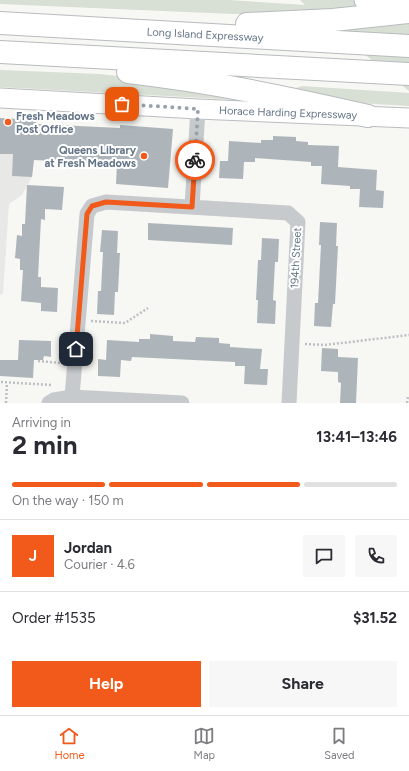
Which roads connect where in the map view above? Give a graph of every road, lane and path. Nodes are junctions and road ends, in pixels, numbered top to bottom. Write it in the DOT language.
graph roads {
  1 [pos="364,0"];
  2 [pos="409,3"];
  3 [pos="409,12"];
  4 [pos="0,23"];
  5 [pos="409,46"];
  6 [pos="0,52"];
  7 [pos="0,58"];
  8 [pos="409,74"];
  9 [pos="0,98"];
  10 [pos="198,109"];
  11 [pos="368,116"];
  12 [pos="409,118"];
  13 [pos="192,207"];
  14 [pos="148,308"];
  15 [pos="89,321"];
  16 [pos="409,335"];
  17 [pos="304,344"];
  18 [pos="38,361"];
  19 [pos="64,363"];
  20 [pos="1,382"];
  21 [pos="8,383"];
  22 [pos="52,386"];
  23 [pos="408,396"];
  24 [pos="72,397"];
  25 [pos="6,403"];
  26 [pos="49,403"];
  27 [pos="182,403"];
  28 [pos="289,403"];
  29 [pos="407,403"];
  1 -- 2 [label="main road"];
  3 -- 4 [label="highway"];
  4 -- 5 [label="highway, Long Island Expressway"];
  6 -- 8 [label="highway"];
  7 -- 11 [label="highway"];
  9 -- 10 [label="main road, Horace Harding Expressway"];
  10 -- 11 [label="main road, Horace Harding Expressway"];
  10 -- 13 [label="street"];
  11 -- 12 [label="main road, Horace Harding Expressway"];
  13 -- 24 [label="street, 194th Street"];
  13 -- 28 [label="street, 194th Street"];
  14 -- 15 [label="path"];
  16 -- 17 [label="path"];
  18 -- 19 [label="path"];
  20 -- 21 [label="path"];
  21 -- 22 [label="path"];
  21 -- 25 [label="path"];
  23 -- 29 [label="path"];
  24 -- 26 [label="street"];
  24 -- 27 [label="street"];
}
